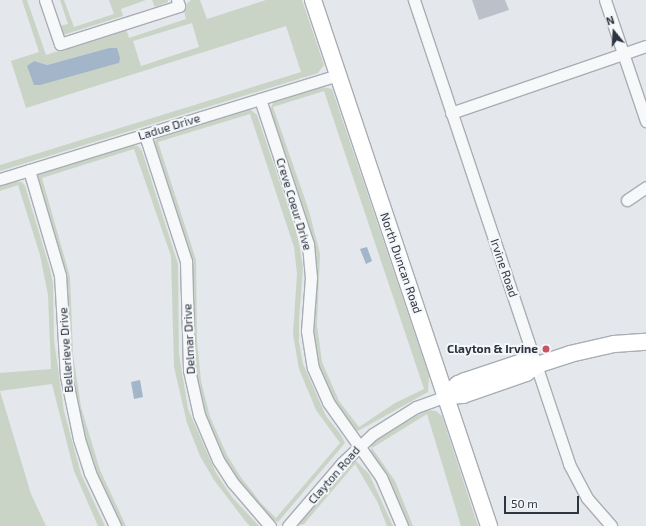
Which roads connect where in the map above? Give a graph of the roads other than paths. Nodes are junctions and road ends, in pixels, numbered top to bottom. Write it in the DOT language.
graph roads {
  1 [pos="44,0"];
  2 [pos="313,0"];
  3 [pos="414,0"];
  4 [pos="605,0"];
  5 [pos="178,3"];
  6 [pos="646,46"];
  7 [pos="623,54"];
  8 [pos="338,75"];
  9 [pos="260,99"];
  10 [pos="452,113"];
  11 [pos="646,120"];
  12 [pos="145,135"];
  13 [pos="29,170"];
  14 [pos="0,179"];
  15 [pos="646,187"];
  16 [pos="627,200"];
  17 [pos="646,342"];
  18 [pos="536,365"];
  19 [pos="446,396"];
  20 [pos="358,446"];
  21 [pos="114,526"];
  22 [pos="270,526"];
  23 [pos="288,526"];
  24 [pos="402,526"];
  25 [pos="489,526"];
  26 [pos="611,526"];
  1 -- 5 [label="street"];
  2 -- 8 [label="main road, North Duncan Road"];
  3 -- 10 [label="street, Irvine Road"];
  4 -- 7 [label="street"];
  6 -- 7 [label="street"];
  7 -- 10 [label="street"];
  7 -- 11 [label="street"];
  8 -- 9 [label="street, Ladue Drive"];
  8 -- 19 [label="main road, North Duncan Road"];
  9 -- 12 [label="street, Ladue Drive"];
  9 -- 20 [label="street, Creve Coeur Drive"];
  10 -- 18 [label="street, Irvine Road"];
  12 -- 13 [label="street, Ladue Drive"];
  12 -- 22 [label="street, Delmar Drive"];
  13 -- 14 [label="street, Ladue Drive"];
  13 -- 21 [label="street, Bellerieve Drive"];
  15 -- 16 [label="street"];
  17 -- 18 [label="main road"];
  18 -- 19 [label="main road"];
  18 -- 26 [label="street, Irvine Road"];
  19 -- 20 [label="street, Clayton Road"];
  19 -- 25 [label="main road, North Duncan Road"];
  20 -- 23 [label="street, Clayton Road"];
  20 -- 24 [label="street, Creve Coeur Drive"];
}
